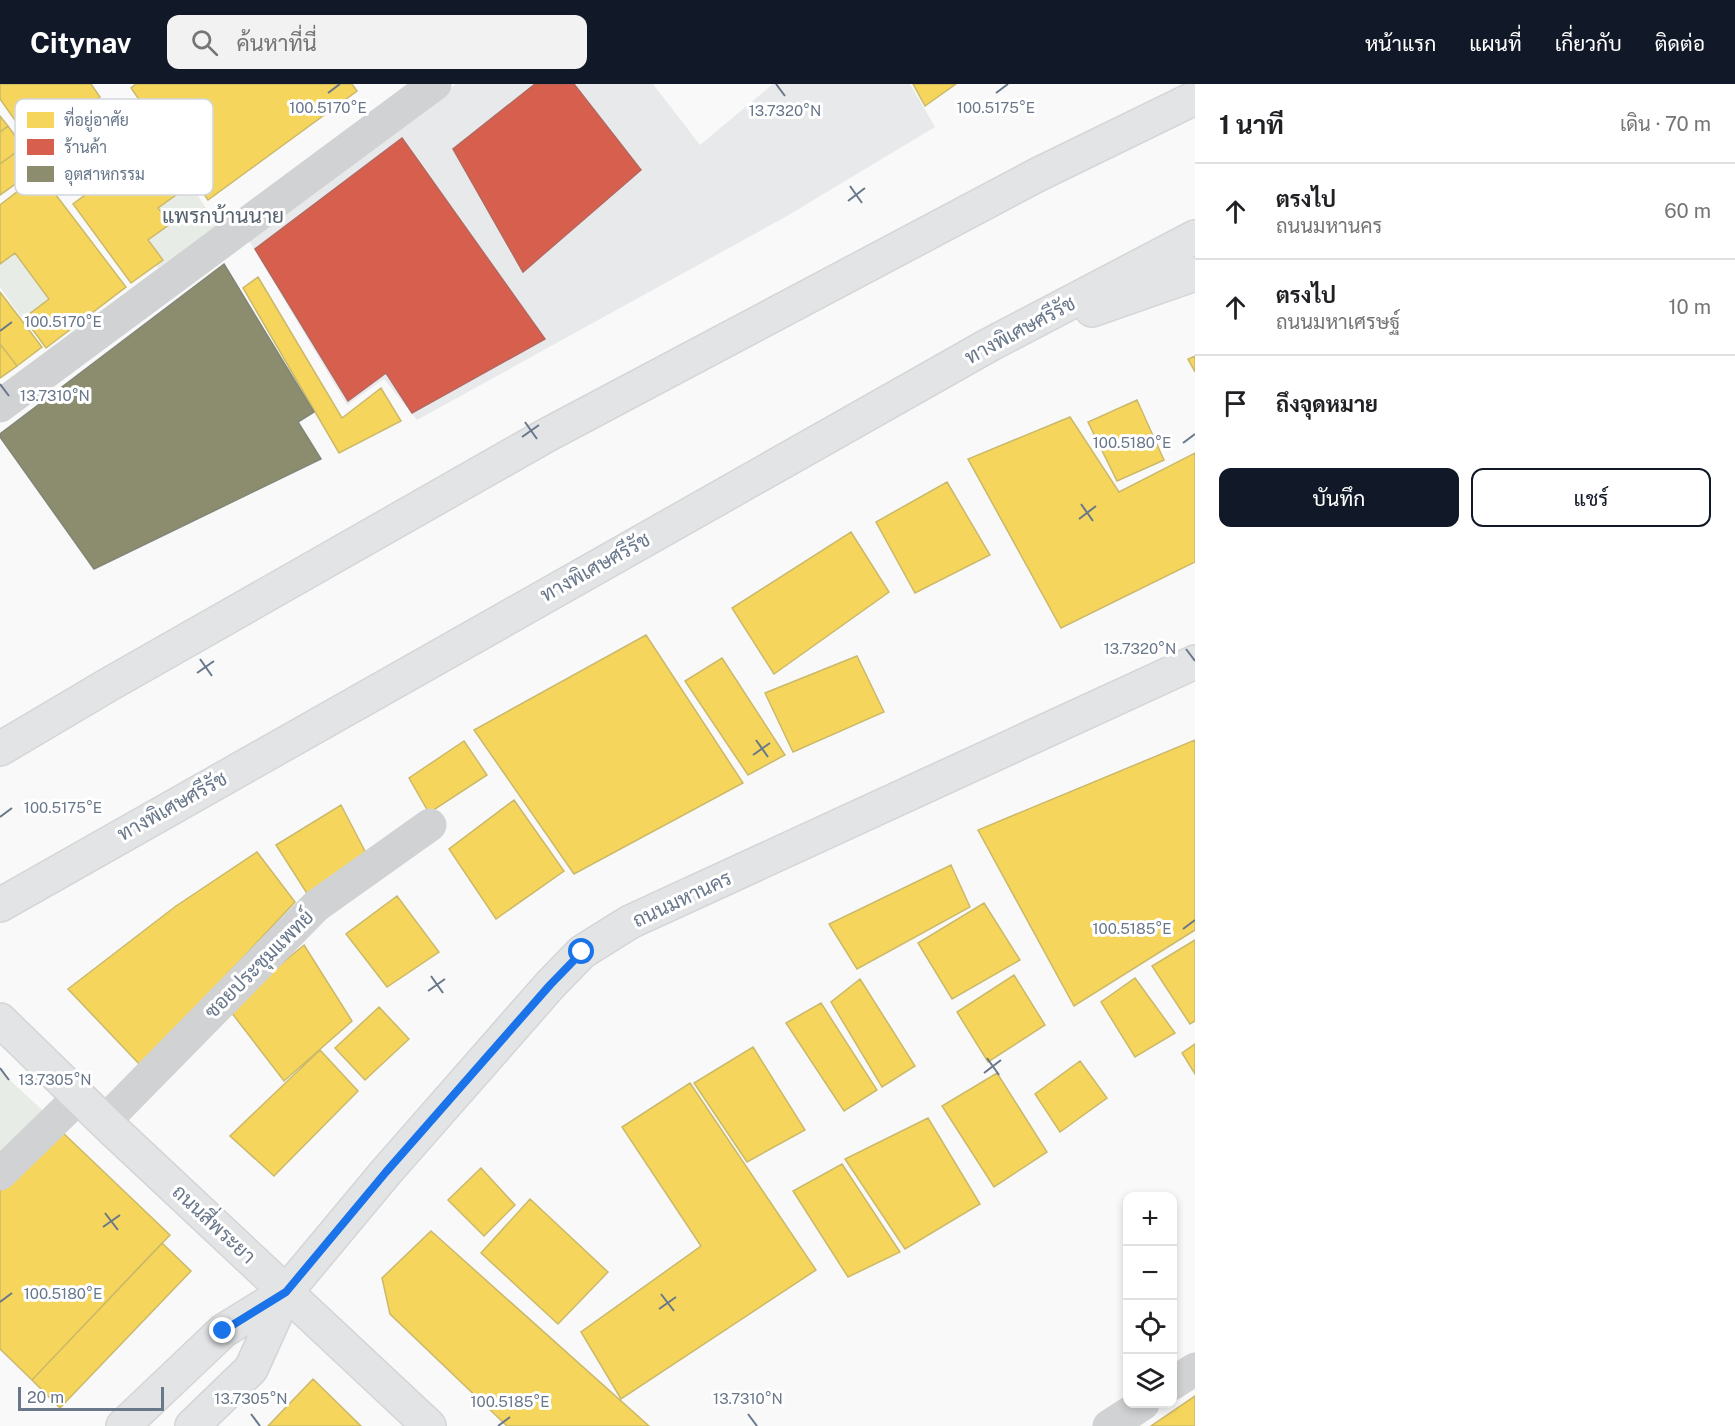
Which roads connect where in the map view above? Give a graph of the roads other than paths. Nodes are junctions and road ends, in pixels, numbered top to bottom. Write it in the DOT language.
graph roads {
  1 [pos="435,84"];
  2 [pos="1195,98"];
  3 [pos="1195,237"];
  4 [pos="1195,274"];
  5 [pos="990,345"];
  6 [pos="0,406"];
  7 [pos="1195,662"];
  8 [pos="0,749"];
  9 [pos="430,825"];
  10 [pos="0,905"];
  11 [pos="0,1020"];
  12 [pos="79,1097"];
  13 [pos="105,1121"];
  14 [pos="0,1174"];
  15 [pos="286,1292"];
  16 [pos="1195,1369"];
  17 [pos="1177,1381"];
  18 [pos="1137,1408"];
  19 [pos="123,1426"];
  20 [pos="192,1426"];
  21 [pos="429,1426"];
  22 [pos="1109,1426"];
  1 -- 6 [label="street"];
  2 -- 8 [label="main road"];
  3 -- 5 [label="main road, ทางพิเศษศรีรัช"];
  4 -- 5 [label="main road"];
  5 -- 10 [label="main road, ทางพิเศษศรีรัช"];
  7 -- 15 [label="main road, ถนนมหานคร"];
  9 -- 13 [label="street, ซอยประชุมแพทย์"];
  11 -- 12 [label="main road, ถนนสี่พระยา"];
  12 -- 13 [label="main road, ถนนสี่พระยา"];
  12 -- 14 [label="street"];
  13 -- 15 [label="main road, ถนนสี่พระยา"];
  15 -- 19 [label="main road"];
  15 -- 20 [label="main road"];
  15 -- 21 [label="main road, ถนนสี่พระยา"];
  16 -- 17 [label="street"];
  18 -- 22 [label="street"];
}
